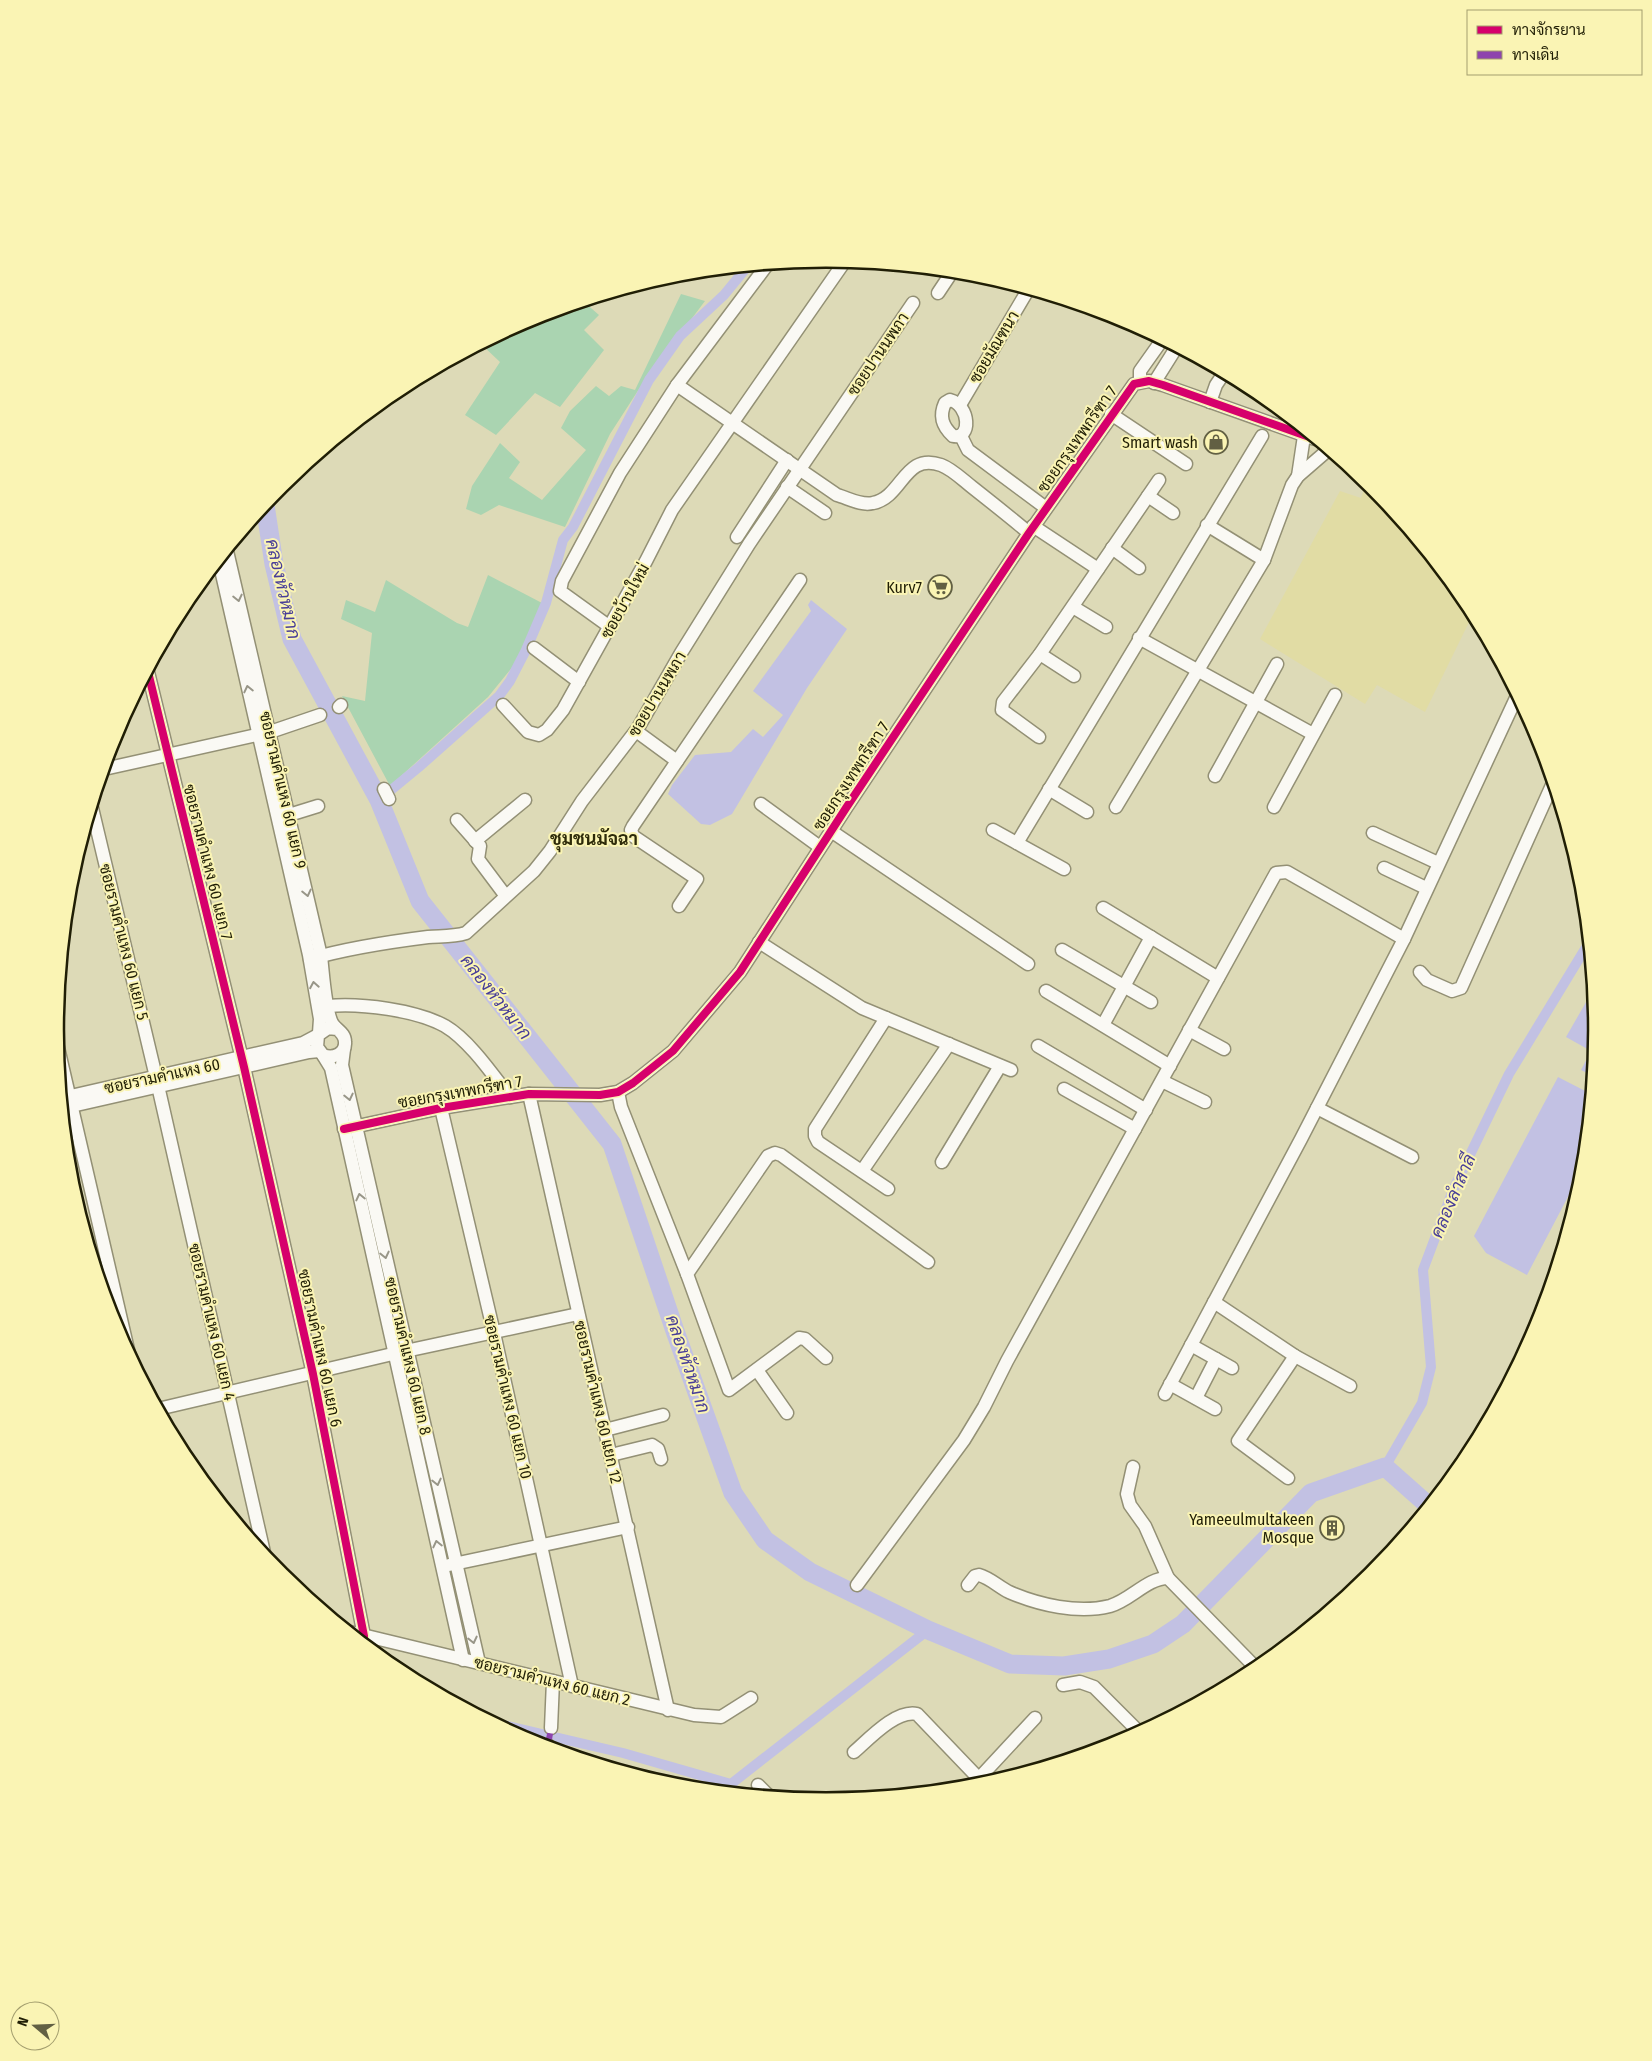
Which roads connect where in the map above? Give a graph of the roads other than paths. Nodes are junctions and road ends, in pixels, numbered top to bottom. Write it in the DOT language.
graph roads {
  1 [pos="841,269"];
  2 [pos="762,271"];
  3 [pos="948,279"];
  4 [pos="938,293"];
  5 [pos="1025,295"];
  6 [pos="913,303"];
  7 [pos="1159,345"];
  8 [pos="1173,352"];
  9 [pos="1220,379"];
  10 [pos="1140,382"];
  11 [pos="1154,383"];
  12 [pos="678,386"];
  13 [pos="1210,402"];
  14 [pos="960,405"];
  15 [pos="1112,414"];
  16 [pos="732,423"];
  17 [pos="1301,435"];
  18 [pos="961,436"];
  19 [pos="1262,436"];
  20 [pos="1309,441"];
  21 [pos="1324,453"];
  22 [pos="787,460"];
  23 [pos="1186,464"];
  24 [pos="799,469"];
  25 [pos="1298,476"];
  26 [pos="1159,480"];
  27 [pos="787,487"];
  28 [pos="1148,496"];
  29 [pos="1046,508"];
  30 [pos="825,513"];
  31 [pos="1173,513"];
  32 [pos="1207,526"];
  33 [pos="1031,529"];
  34 [pos="736,537"];
  35 [pos="1112,548"];
  36 [pos="228,557"];
  37 [pos="1264,560"];
  38 [pos="220,567"];
  39 [pos="1139,568"];
  40 [pos="1098,569"];
  41 [pos="800,580"];
  42 [pos="1072,607"];
  43 [pos="610,627"];
  44 [pos="1106,627"];
  45 [pos="1139,638"];
  46 [pos="534,648"];
  47 [pos="1040,654"];
  48 [pos="1277,664"];
  49 [pos="1199,671"];
  50 [pos="1074,676"];
  51 [pos="150,679"];
  52 [pos="579,682"];
  53 [pos="1334,695"];
  54 [pos="1256,702"];
  55 [pos="1514,702"];
  56 [pos="503,705"];
  57 [pos="320,715"];
  58 [pos="636,731"];
  59 [pos="264,733"];
  60 [pos="1313,734"];
  61 [pos="1039,737"];
  62 [pos="168,754"];
  63 [pos="677,761"];
  64 [pos="111,767"];
  65 [pos="1216,776"];
  66 [pos="1049,789"];
  67 [pos="1550,791"];
  68 [pos="525,800"];
  69 [pos="761,804"];
  70 [pos="318,806"];
  71 [pos="1116,807"];
  72 [pos="1274,807"];
  73 [pos="1087,812"];
  74 [pos="289,815"];
  75 [pos="94,818"];
  76 [pos="456,820"];
  77 [pos="994,830"];
  78 [pos="830,831"];
  79 [pos="1373,833"];
  80 [pos="475,841"];
  81 [pos="1017,843"];
  82 [pos="820,847"];
  83 [pos="1438,863"];
  84 [pos="1384,868"];
  85 [pos="1064,869"];
  86 [pos="1426,888"];
  87 [pos="505,895"];
  88 [pos="679,906"];
  89 [pos="1103,908"];
  90 [pos="1151,937"];
  91 [pos="1404,939"];
  92 [pos="759,942"];
  93 [pos="1062,950"];
  94 [pos="315,958"];
  95 [pos="1028,964"];
  96 [pos="1420,972"];
  97 [pos="1218,978"];
  98 [pos="1124,986"];
  99 [pos="1046,991"];
  100 [pos="1151,1002"];
  101 [pos="328,1006"];
  102 [pos="886,1018"];
  103 [pos="1103,1025"];
  104 [pos="337,1029"];
  105 [pos="1189,1030"];
  106 [pos="319,1034"];
  107 [pos="949,1044"];
  108 [pos="1038,1046"];
  109 [pos="344,1049"];
  110 [pos="1224,1050"];
  111 [pos="321,1053"];
  112 [pos="242,1063"];
  113 [pos="1170,1066"];
  114 [pos="1162,1081"];
  115 [pos="157,1082"];
  116 [pos="1064,1089"];
  117 [pos="618,1092"];
  118 [pos="535,1094"];
  119 [pos="510,1097"];
  120 [pos="67,1102"];
  121 [pos="1204,1102"];
  122 [pos="441,1108"];
  123 [pos="1317,1108"];
  124 [pos="68,1110"];
  125 [pos="1146,1110"];
  126 [pos="350,1127"];
  127 [pos="1135,1129"];
  128 [pos="1412,1156"];
  129 [pos="942,1162"];
  130 [pos="862,1171"];
  131 [pos="888,1189"];
  132 [pos="928,1262"];
  133 [pos="687,1274"];
  134 [pos="1214,1302"];
  135 [pos="578,1314"];
  136 [pos="119,1315"];
  137 [pos="494,1333"];
  138 [pos="1191,1345"];
  139 [pos="401,1352"];
  140 [pos="1295,1356"];
  141 [pos="826,1358"];
  142 [pos="1216,1359"];
  143 [pos="1232,1368"];
  144 [pos="757,1370"];
  145 [pos="313,1374"];
  146 [pos="1350,1386"];
  147 [pos="229,1393"];
  148 [pos="1196,1398"];
  149 [pos="164,1408"];
  150 [pos="1215,1409"];
  151 [pos="787,1413"];
  152 [pos="662,1415"];
  153 [pos="605,1430"];
  154 [pos="611,1455"];
  155 [pos="432,1458"];
  156 [pos="661,1459"];
  157 [pos="419,1462"];
  158 [pos="1133,1467"];
  159 [pos="1288,1478"];
  160 [pos="628,1528"];
  161 [pos="262,1542"];
  162 [pos="542,1545"];
  163 [pos="456,1563"];
  164 [pos="442,1566"];
  165 [pos="1168,1578"];
  166 [pos="857,1585"];
  167 [pos="968,1585"];
  168 [pos="364,1636"];
  169 [pos="463,1660"];
  170 [pos="479,1663"];
  171 [pos="1251,1663"];
  172 [pos="553,1681"];
  173 [pos="1063,1685"];
  174 [pos="572,1686"];
  175 [pos="751,1698"];
  176 [pos="668,1710"];
  177 [pos="1035,1718"];
  178 [pos="1134,1727"];
  179 [pos="551,1728"];
  180 [pos="854,1752"];
  181 [pos="985,1776"];
  182 [pos="973,1778"];
  183 [pos="758,1785"];
  184 [pos="763,1790"];
  1 -- 16 [label="street, ซอยบ้านใหม่"];
  2 -- 12 [label="street"];
  3 -- 4 [label="street"];
  5 -- 14 [label="street, ซอยมัณฑนา"];
  6 -- 24 [label="street, ซอยปานนพภา"];
  7 -- 10 [label="street"];
  8 -- 11 [label="street"];
  9 -- 13 [label="street"];
  10 -- 11 [label="street, ซอยกรุงเทพกรีฑา 7"];
  10 -- 15 [label="street, ซอยกรุงเทพกรีฑา 7"];
  11 -- 13 [label="street, ซอยกรุงเทพกรีฑา 7"];
  12 -- 16 [label="street"];
  12 -- 43 [label="street"];
  13 -- 17 [label="street, ซอยกรุงเทพกรีฑา 7"];
  14 -- 18 [label="street"];
  14 -- 18 [label="street"];
  15 -- 23 [label="street"];
  15 -- 29 [label="street, ซอยกรุงเทพกรีฑา 7"];
  16 -- 22 [label="street"];
  16 -- 43 [label="street, ซอยบ้านใหม่"];
  18 -- 29 [label="street"];
  19 -- 32 [label="street"];
  20 -- 25 [label="street"];
  21 -- 25 [label="street"];
  22 -- 24 [label="street"];
  22 -- 34 [label="street"];
  24 -- 27 [label="street, ซอยปานนพภา"];
  24 -- 33 [label="street"];
  25 -- 37 [label="street"];
  26 -- 28 [label="street"];
  27 -- 30 [label="street"];
  27 -- 58 [label="street, ซอยปานนพภา"];
  28 -- 31 [label="street"];
  28 -- 35 [label="street"];
  29 -- 33 [label="street, ซอยกรุงเทพกรีฑา 7"];
  32 -- 37 [label="street"];
  32 -- 45 [label="street"];
  33 -- 40 [label="street"];
  33 -- 78 [label="street, ซอยกรุงเทพกรีฑา 7"];
  35 -- 39 [label="street"];
  35 -- 40 [label="street"];
  36 -- 59 [label="street, ซอยรามคำแหง 60 แยก 9, one-way"];
  37 -- 49 [label="street"];
  59 -- 38 [label="street, ซอยรามคำแหง 60 แยก 9, one-way"];
  40 -- 42 [label="street"];
  41 -- 63 [label="street"];
  42 -- 44 [label="street"];
  42 -- 47 [label="street"];
  43 -- 52 [label="street, ซอยบ้านใหม่"];
  45 -- 49 [label="street"];
  45 -- 66 [label="street"];
  46 -- 52 [label="street"];
  47 -- 50 [label="street"];
  47 -- 61 [label="street"];
  48 -- 54 [label="street"];
  49 -- 54 [label="street"];
  49 -- 71 [label="street"];
  51 -- 62 [label="street, ซอยรามคำแหง 60 แยก 7"];
  52 -- 56 [label="street, ซอยบ้านใหม่"];
  53 -- 60 [label="street"];
  54 -- 60 [label="street"];
  54 -- 65 [label="street"];
  55 -- 83 [label="street"];
  57 -- 59 [label="street"];
  58 -- 63 [label="street"];
  58 -- 87 [label="street, ซอยปานนพภา"];
  59 -- 62 [label="street"];
  59 -- 74 [label="street, ซอยรามคำแหง 60 แยก 9"];
  59 -- 94 [label="street, ซอยรามคำแหง 60 แยก 9"];
  60 -- 72 [label="street"];
  62 -- 64 [label="street"];
  62 -- 112 [label="street, ซอยรามคำแหง 60 แยก 7"];
  63 -- 88 [label="street"];
  66 -- 73 [label="street"];
  66 -- 81 [label="street"];
  67 -- 96 [label="street"];
  68 -- 80 [label="street"];
  69 -- 82 [label="street"];
  70 -- 74 [label="street"];
  74 -- 94 [label="street, ซอยรามคำแหง 60 แยก 9, one-way"];
  75 -- 115 [label="street, ซอยรามคำแหง 60 แยก 5"];
  76 -- 80 [label="street"];
  77 -- 81 [label="street"];
  78 -- 82 [label="street, ซอยกรุงเทพกรีฑา 7"];
  78 -- 95 [label="street"];
  79 -- 83 [label="street"];
  80 -- 87 [label="street"];
  81 -- 85 [label="street"];
  82 -- 92 [label="street, ซอยกรุงเทพกรีฑา 7"];
  83 -- 86 [label="street"];
  84 -- 86 [label="street"];
  86 -- 91 [label="street"];
  87 -- 94 [label="street, ซอยปานนพภา"];
  89 -- 90 [label="street"];
  90 -- 97 [label="street"];
  90 -- 98 [label="street"];
  91 -- 97 [label="street"];
  91 -- 123 [label="street"];
  92 -- 102 [label="street"];
  92 -- 117 [label="street, ซอยกรุงเทพกรีฑา 7"];
  93 -- 98 [label="street"];
  94 -- 101 [label="street, ซอยรามคำแหง 60 แยก 9"];
  106 -- 94 [label="street, ซอยรามคำแหง 60 แยก 9, one-way"];
  97 -- 105 [label="street"];
  98 -- 100 [label="street"];
  98 -- 103 [label="street"];
  99 -- 103 [label="street"];
  101 -- 104 [label="street, ซอยรามคำแหง 60 แยก 9"];
  101 -- 119 [label="street"];
  102 -- 107 [label="street"];
  102 -- 130 [label="street"];
  103 -- 113 [label="street"];
  104 -- 106 [label="street, ซอยรามคำแหง 60"];
  104 -- 109 [label="street"];
  105 -- 110 [label="street"];
  105 -- 113 [label="street"];
  106 -- 111 [label="street"];
  106 -- 112 [label="street, ซอยรามคำแหง 60"];
  107 -- 129 [label="street"];
  107 -- 130 [label="street"];
  108 -- 125 [label="street"];
  109 -- 111 [label="street, ซอยรามคำแหง 60"];
  109 -- 126 [label="street, ซอยรามคำแหง 60 แยก 8, one-way"];
  111 -- 112 [label="street, ซอยรามคำแหง 60"];
  111 -- 126 [label="street, ซอยรามคำแหง 60 แยก 8"];
  112 -- 115 [label="street, ซอยรามคำแหง 60"];
  112 -- 145 [label="street, ซอยรามคำแหง 60 แยก 6"];
  113 -- 114 [label="street"];
  114 -- 121 [label="street"];
  114 -- 125 [label="street"];
  115 -- 120 [label="street, ซอยรามคำแหง 60"];
  115 -- 147 [label="street, ซอยรามคำแหง 60 แยก 4"];
  116 -- 127 [label="street"];
  117 -- 118 [label="street, ซอยกรุงเทพกรีฑา 7"];
  117 -- 133 [label="street"];
  118 -- 119 [label="street, ซอยกรุงเทพกรีฑา 7"];
  118 -- 135 [label="street, ซอยรามคำแหง 60 แยก 12"];
  119 -- 122 [label="street, ซอยกรุงเทพกรีฑา 7"];
  122 -- 126 [label="street, ซอยกรุงเทพกรีฑา 7"];
  122 -- 137 [label="street, ซอยรามคำแหง 60 แยก 10"];
  123 -- 128 [label="street"];
  123 -- 134 [label="street"];
  124 -- 136 [label="street"];
  125 -- 127 [label="street"];
  126 -- 139 [label="street, ซอยรามคำแหง 60 แยก 8"];
  127 -- 166 [label="street"];
  130 -- 131 [label="street"];
  132 -- 133 [label="street"];
  133 -- 144 [label="street"];
  134 -- 138 [label="street"];
  134 -- 140 [label="street"];
  135 -- 137 [label="street"];
  135 -- 153 [label="street, ซอยรามคำแหง 60 แยก 12"];
  137 -- 139 [label="street"];
  137 -- 162 [label="street, ซอยรามคำแหง 60 แยก 10"];
  138 -- 142 [label="street"];
  138 -- 148 [label="street"];
  139 -- 145 [label="street"];
  139 -- 155 [label="street, ซอยรามคำแหง 60 แยก 8"];
  139 -- 157 [label="street, ซอยรามคำแหง 60 แยก 8"];
  140 -- 146 [label="street"];
  140 -- 159 [label="street"];
  141 -- 144 [label="street"];
  142 -- 143 [label="street"];
  142 -- 148 [label="street"];
  144 -- 151 [label="street"];
  145 -- 147 [label="street"];
  145 -- 168 [label="street, ซอยรามคำแหง 60 แยก 6"];
  147 -- 149 [label="street"];
  147 -- 161 [label="street, ซอยรามคำแหง 60 แยก 4"];
  148 -- 150 [label="street"];
  152 -- 153 [label="street"];
  153 -- 154 [label="street, ซอยรามคำแหง 60 แยก 12"];
  154 -- 156 [label="street"];
  154 -- 160 [label="street, ซอยรามคำแหง 60 แยก 12"];
  155 -- 157 [label="street"];
  155 -- 163 [label="street, ซอยรามคำแหง 60 แยก 8, one-way"];
  164 -- 157 [label="street, ซอยรามคำแหง 60 แยก 8, one-way"];
  158 -- 165 [label="street"];
  160 -- 162 [label="street"];
  160 -- 176 [label="street, ซอยรามคำแหง 60 แยก 12"];
  162 -- 163 [label="street"];
  162 -- 174 [label="street, ซอยรามคำแหง 60 แยก 10"];
  163 -- 164 [label="street"];
  163 -- 170 [label="street, ซอยรามคำแหง 60 แยก 8, one-way"];
  164 -- 169 [label="street, ซอยรามคำแหง 60 แยก 8"];
  165 -- 167 [label="street"];
  165 -- 171 [label="street"];
  168 -- 169 [label="street, ซอยรามคำแหง 60 แยก 2"];
  169 -- 170 [label="street, ซอยรามคำแหง 60 แยก 2"];
  170 -- 172 [label="street, ซอยรามคำแหง 60 แยก 2"];
  172 -- 174 [label="street, ซอยรามคำแหง 60 แยก 2"];
  172 -- 179 [label="street"];
  173 -- 178 [label="street"];
  174 -- 176 [label="street, ซอยรามคำแหง 60 แยก 2"];
  175 -- 176 [label="street, ซอยรามคำแหง 60 แยก 2"];
  177 -- 181 [label="street"];
  180 -- 182 [label="street"];
  183 -- 184 [label="street"];
}
